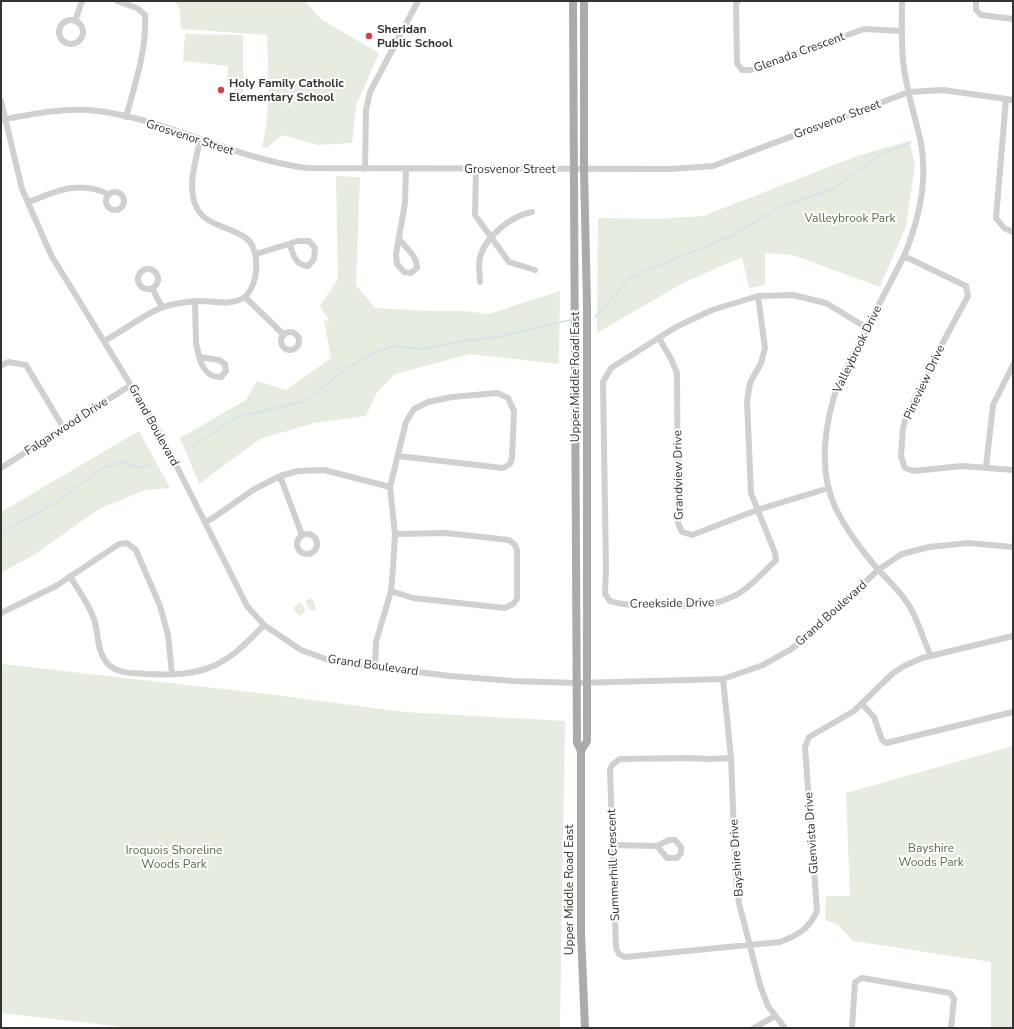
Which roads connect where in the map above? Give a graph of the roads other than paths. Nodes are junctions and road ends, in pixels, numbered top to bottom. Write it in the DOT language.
graph roads {
  1 [pos="82,1"];
  2 [pos="117,1"];
  3 [pos="418,1"];
  4 [pos="573,1"];
  5 [pos="584,1"];
  6 [pos="738,1"];
  7 [pos="902,1"];
  8 [pos="976,1"];
  9 [pos="1013,19"];
  10 [pos="75,21"];
  11 [pos="902,31"];
  12 [pos="909,92"];
  13 [pos="1006,99"];
  14 [pos="1013,100"];
  15 [pos="1,101"];
  16 [pos="126,116"];
  17 [pos="3,119"];
  18 [pos="200,140"];
  19 [pos="365,169"];
  20 [pos="406,169"];
  21 [pos="476,169"];
  22 [pos="575,169"];
  23 [pos="584,169"];
  24 [pos="108,194"];
  25 [pos="29,202"];
  26 [pos="532,212"];
  27 [pos="1013,232"];
  28 [pos="490,238"];
  29 [pos="400,240"];
  30 [pos="290,245"];
  31 [pos="256,254"];
  32 [pos="904,256"];
  33 [pos="536,270"];
  34 [pos="480,282"];
  35 [pos="152,288"];
  36 [pos="758,296"];
  37 [pos="245,297"];
  38 [pos="195,302"];
  39 [pos="162,307"];
  40 [pos="867,328"];
  41 [pos="284,335"];
  42 [pos="659,338"];
  43 [pos="104,341"];
  44 [pos="199,357"];
  45 [pos="1013,365"];
  46 [pos="1,366"];
  47 [pos="131,384"];
  48 [pos="63,427"];
  49 [pos="398,456"];
  50 [pos="986,467"];
  51 [pos="1,468"];
  52 [pos="1013,470"];
  53 [pos="280,476"];
  54 [pos="390,487"];
  55 [pos="829,488"];
  56 [pos="757,510"];
  57 [pos="205,522"];
  58 [pos="302,534"];
  59 [pos="394,534"];
  60 [pos="1013,547"];
  61 [pos="878,570"];
  62 [pos="70,576"];
  63 [pos="391,591"];
  64 [pos="1,613"];
  65 [pos="264,625"];
  66 [pos="1013,636"];
  67 [pos="932,656"];
  68 [pos="375,666"];
  69 [pos="172,674"];
  70 [pos="723,679"];
  71 [pos="577,683"];
  72 [pos="586,683"];
  73 [pos="862,704"];
  74 [pos="1013,712"];
  75 [pos="581,751"];
  76 [pos="731,758"];
  77 [pos="612,845"];
  78 [pos="657,846"];
  79 [pos="750,946"];
  80 [pos="775,1016"];
  81 [pos="585,1028"];
  82 [pos="754,1028"];
  83 [pos="785,1028"];
  84 [pos="852,1028"];
  85 [pos="951,1028"];
  1 -- 10 [label="street"];
  2 -- 16 [label="street"];
  3 -- 19 [label="street"];
  4 -- 22 [label="main road, Upper Middle Road East"];
  5 -- 23 [label="main road, Upper Middle Road East"];
  6 -- 11 [label="street, Glenada Crescent"];
  7 -- 11 [label="street, Valleybrook Drive"];
  8 -- 9 [label="street"];
  11 -- 12 [label="street, Valleybrook Drive"];
  12 -- 13 [label="street, Grosvenor Street"];
  12 -- 23 [label="street, Grosvenor Street"];
  12 -- 32 [label="street, Valleybrook Drive"];
  13 -- 14 [label="street, Grosvenor Street"];
  13 -- 27 [label="street"];
  15 -- 17 [label="street, Grand Boulevard"];
  16 -- 17 [label="street, Grosvenor Street"];
  16 -- 18 [label="street, Grosvenor Street"];
  17 -- 25 [label="street, Grand Boulevard"];
  18 -- 19 [label="street, Grosvenor Street"];
  18 -- 31 [label="street"];
  19 -- 20 [label="street, Grosvenor Street"];
  20 -- 21 [label="street, Grosvenor Street"];
  20 -- 29 [label="street"];
  21 -- 22 [label="street, Grosvenor Street"];
  21 -- 28 [label="street"];
  22 -- 23 [label="street, Grosvenor Street"];
  22 -- 71 [label="main road, Upper Middle Road East"];
  23 -- 72 [label="main road, Upper Middle Road East"];
  24 -- 25 [label="street"];
  25 -- 43 [label="street, Grand Boulevard"];
  26 -- 28 [label="street"];
  28 -- 33 [label="street"];
  28 -- 34 [label="street"];
  29 -- 29 [label="street"];
  30 -- 30 [label="street"];
  30 -- 31 [label="street"];
  31 -- 37 [label="street"];
  32 -- 40 [label="street, Valleybrook Drive"];
  32 -- 50 [label="street, Pineview Drive"];
  35 -- 39 [label="street"];
  36 -- 40 [label="street, Creekside Drive"];
  36 -- 42 [label="street, Creekside Drive"];
  36 -- 56 [label="street, Creekside Drive"];
  37 -- 38 [label="street"];
  37 -- 41 [label="street"];
  38 -- 39 [label="street"];
  38 -- 44 [label="street"];
  39 -- 43 [label="street"];
  40 -- 55 [label="street, Valleybrook Drive"];
  42 -- 56 [label="street, Grandview Drive"];
  42 -- 56 [label="street, Creekside Drive"];
  43 -- 47 [label="street, Grand Boulevard"];
  45 -- 50 [label="street"];
  46 -- 48 [label="street"];
  47 -- 48 [label="street, Falgarwood Drive"];
  47 -- 57 [label="street, Grand Boulevard"];
  48 -- 51 [label="street, Falgarwood Drive"];
  49 -- 49 [label="street"];
  49 -- 54 [label="street"];
  50 -- 52 [label="street, Pineview Drive"];
  53 -- 54 [label="street"];
  53 -- 57 [label="street"];
  53 -- 58 [label="street"];
  54 -- 59 [label="street"];
  55 -- 56 [label="street, Grandview Drive"];
  55 -- 61 [label="street, Valleybrook Drive"];
  57 -- 65 [label="street, Grand Boulevard"];
  59 -- 63 [label="street"];
  59 -- 63 [label="street"];
  60 -- 61 [label="street, Grand Boulevard"];
  61 -- 67 [label="street, Valleybrook Drive"];
  61 -- 70 [label="street, Grand Boulevard"];
  62 -- 64 [label="street"];
  62 -- 69 [label="street"];
  62 -- 69 [label="street"];
  63 -- 68 [label="street"];
  65 -- 68 [label="street, Grand Boulevard"];
  65 -- 69 [label="street"];
  66 -- 67 [label="street, Glenvista Drive"];
  67 -- 73 [label="street, Glenvista Drive"];
  68 -- 71 [label="street, Grand Boulevard"];
  70 -- 72 [label="street, Grand Boulevard"];
  70 -- 76 [label="street, Bayshire Drive"];
  71 -- 72 [label="street, Grand Boulevard"];
  71 -- 75 [label="main road, Upper Middle Road East"];
  72 -- 75 [label="main road, Upper Middle Road East"];
  73 -- 74 [label="street"];
  73 -- 79 [label="street, Glenvista Drive"];
  75 -- 81 [label="main road, Upper Middle Road East"];
  76 -- 77 [label="street, Summerhill Crescent"];
  76 -- 79 [label="street, Bayshire Drive"];
  77 -- 78 [label="street"];
  77 -- 79 [label="street, Summerhill Crescent"];
  79 -- 80 [label="street, Bayshire Drive"];
  80 -- 82 [label="street"];
  80 -- 83 [label="street, Bayshire Drive"];
  84 -- 85 [label="street"];
}
